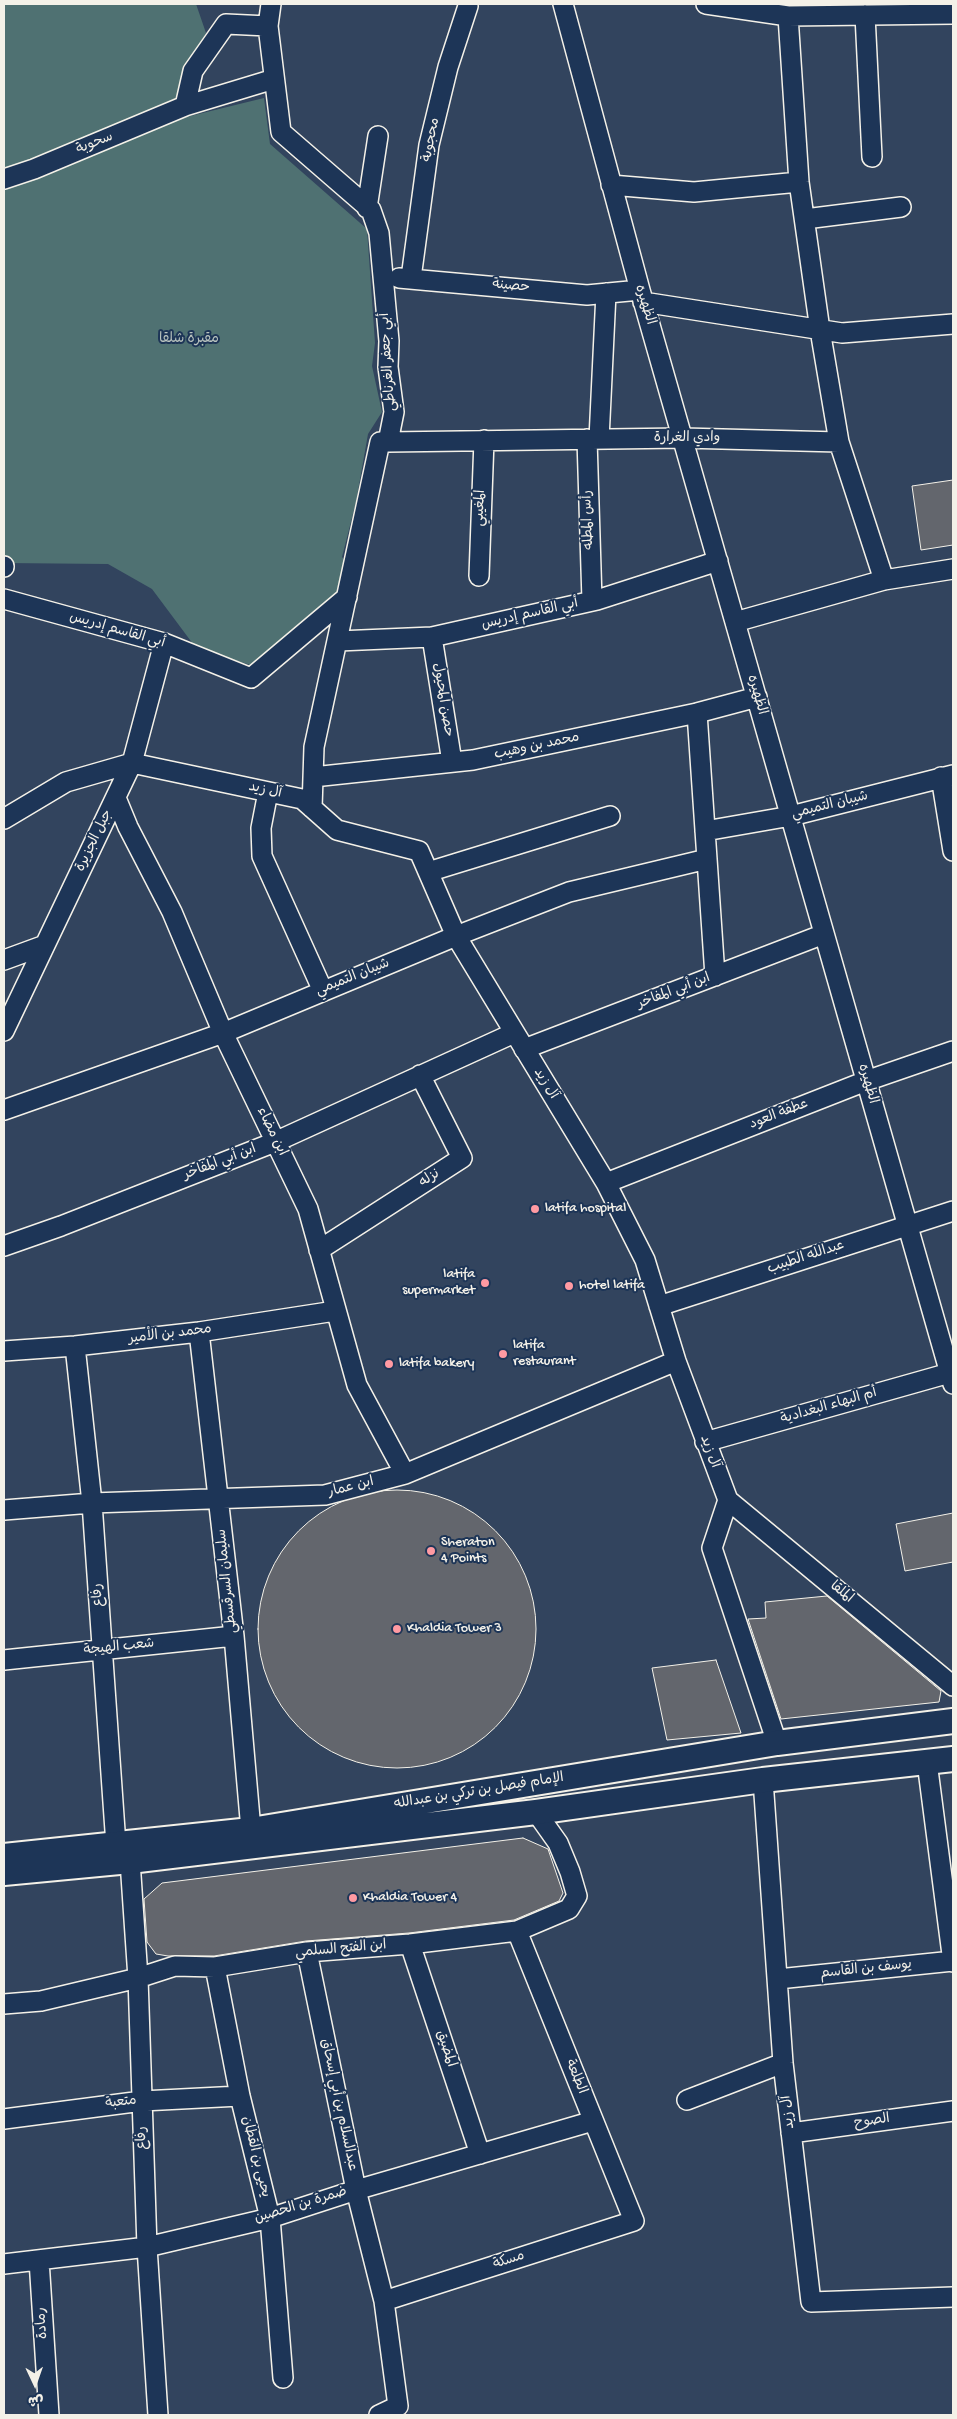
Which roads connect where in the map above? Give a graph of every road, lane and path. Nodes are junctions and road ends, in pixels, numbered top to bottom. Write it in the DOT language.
graph roads {
  1 [pos="271,4"];
  2 [pos="470,4"];
  3 [pos="563,4"];
  4 [pos="706,4"];
  5 [pos="738,7"];
  6 [pos="953,14"];
  7 [pos="865,15"];
  8 [pos="788,16"];
  9 [pos="268,26"];
  10 [pos="274,79"];
  11 [pos="185,106"];
  12 [pos="378,136"];
  13 [pos="872,157"];
  14 [pos="4,179"];
  15 [pos="799,182"];
  16 [pos="611,185"];
  17 [pos="901,207"];
  18 [pos="367,208"];
  19 [pos="805,219"];
  20 [pos="383,278"];
  21 [pos="411,278"];
  22 [pos="606,293"];
  23 [pos="642,296"];
  24 [pos="953,324"];
  25 [pos="820,330"];
  26 [pos="682,438"];
  27 [pos="593,439"];
  28 [pos="484,440"];
  29 [pos="388,442"];
  30 [pos="839,442"];
  31 [pos="718,561"];
  32 [pos="953,569"];
  33 [pos="479,576"];
  34 [pos="884,580"];
  35 [pos="347,597"];
  36 [pos="4,599"];
  37 [pos="592,601"];
  38 [pos="735,622"];
  39 [pos="432,637"];
  40 [pos="338,641"];
  41 [pos="164,643"];
  42 [pos="757,698"];
  43 [pos="697,714"];
  44 [pos="452,762"];
  45 [pos="132,764"];
  46 [pos="947,776"];
  47 [pos="313,777"];
  48 [pos="268,792"];
  49 [pos="116,798"];
  50 [pos="312,808"];
  51 [pos="610,816"];
  52 [pos="791,816"];
  53 [pos="4,819"];
  54 [pos="705,831"];
  55 [pos="953,851"];
  56 [pos="707,860"];
  57 [pos="428,872"];
  58 [pos="824,934"];
  59 [pos="456,936"];
  60 [pos="45,945"];
  61 [pos="4,960"];
  62 [pos="715,976"];
  63 [pos="323,991"];
  64 [pos="4,1031"];
  65 [pos="223,1033"];
  66 [pos="514,1033"];
  67 [pos="524,1050"];
  68 [pos="953,1051"];
  69 [pos="420,1075"];
  70 [pos="866,1081"];
  71 [pos="4,1110"];
  72 [pos="275,1142"];
  73 [pos="606,1183"];
  74 [pos="953,1211"];
  75 [pos="908,1225"];
  76 [pos="4,1246"];
  77 [pos="319,1250"];
  78 [pos="659,1306"];
  79 [pos="335,1311"];
  80 [pos="199,1332"];
  81 [pos="75,1346"];
  82 [pos="4,1351"];
  83 [pos="676,1361"];
  84 [pos="952,1377"];
  85 [pos="705,1442"];
  86 [pos="405,1474"];
  87 [pos="219,1499"];
  88 [pos="728,1500"];
  89 [pos="92,1503"];
  90 [pos="4,1510"];
  91 [pos="234,1636"];
  92 [pos="103,1650"];
  93 [pos="4,1660"];
  94 [pos="953,1686"];
  95 [pos="953,1721"];
  96 [pos="777,1743"];
  97 [pos="953,1759"];
  98 [pos="927,1762"];
  99 [pos="763,1780"];
  100 [pos="536,1812"];
  101 [pos="251,1830"];
  102 [pos="123,1853"];
  103 [pos="4,1856"];
  104 [pos="4,1873"];
  105 [pos="517,1931"];
  106 [pos="410,1944"];
  107 [pos="306,1952"];
  108 [pos="953,1961"];
  109 [pos="215,1966"];
  110 [pos="138,1978"];
  111 [pos="778,1980"];
  112 [pos="4,2004"];
  113 [pos="783,2062"];
  114 [pos="240,2096"];
  115 [pos="687,2100"];
  116 [pos="142,2101"];
  117 [pos="953,2111"];
  118 [pos="4,2118"];
  119 [pos="592,2121"];
  120 [pos="791,2133"];
  121 [pos="480,2154"];
  122 [pos="356,2190"];
  123 [pos="270,2218"];
  124 [pos="634,2222"];
  125 [pos="147,2247"];
  126 [pos="39,2260"];
  127 [pos="4,2264"];
  128 [pos="953,2297"];
  129 [pos="384,2301"];
  130 [pos="283,2378"];
  131 [pos="49,2415"];
  132 [pos="158,2415"];
  133 [pos="379,2415"];
  1 -- 9 [label="street, أبي جعفر الغرناطي"];
  2 -- 21 [label="street, محجوبة"];
  3 -- 16 [label="street, الظهيره"];
  4 -- 5 [label="street"];
  5 -- 8 [label="street"];
  6 -- 7 [label="street"];
  7 -- 8 [label="street"];
  7 -- 13 [label="street"];
  8 -- 15 [label="street"];
  9 -- 10 [label="street, أبي جعفر الغرناطي"];
  9 -- 11 [label="street"];
  10 -- 11 [label="street, سحوبة"];
  10 -- 18 [label="street, أبي جعفر الغرناطي"];
  11 -- 14 [label="street, سحوبة"];
  12 -- 18 [label="street"];
  15 -- 16 [label="street"];
  15 -- 19 [label="street"];
  16 -- 23 [label="street, الظهيره"];
  17 -- 19 [label="street"];
  18 -- 20 [label="street, أبي جعفر الغرناطي"];
  19 -- 25 [label="street"];
  20 -- 21 [label="street, حصينة"];
  20 -- 29 [label="street, أبي جعفر الغرناطي"];
  21 -- 22 [label="street, حصينة"];
  22 -- 23 [label="street, حصينة"];
  22 -- 27 [label="street, رأس المطله"];
  23 -- 25 [label="street, حصينة"];
  23 -- 26 [label="street, الظهيره"];
  24 -- 25 [label="street, حصينة"];
  25 -- 30 [label="street"];
  26 -- 27 [label="street, وادي الغرارة"];
  26 -- 30 [label="street, وادي الغرارة"];
  26 -- 31 [label="street, الظهيره"];
  27 -- 28 [label="street, وادي الغرارة"];
  27 -- 37 [label="street, رأس المطله"];
  28 -- 29 [label="street, وادي الغرارة"];
  28 -- 33 [label="street, المغيبي"];
  29 -- 35 [label="street, أبي جعفر الغرناطي"];
  30 -- 34 [label="street"];
  31 -- 37 [label="street, أبي القاسم إدريس"];
  31 -- 38 [label="street, الظهيره"];
  32 -- 34 [label="street"];
  34 -- 38 [label="street"];
  35 -- 40 [label="street, أبي جعفر الغرناطي"];
  35 -- 41 [label="street, أبي القاسم إدريس"];
  36 -- 41 [label="street, أبي القاسم إدريس"];
  37 -- 39 [label="street, أبي القاسم إدريس"];
  38 -- 42 [label="street, الظهيره"];
  39 -- 40 [label="street, أبي القاسم إدريس"];
  39 -- 44 [label="street, حصن المحيول"];
  40 -- 47 [label="street, أبي جعفر الغرناطي"];
  41 -- 45 [label="street, جبل الجزيرة"];
  42 -- 43 [label="street, محمد بن وهيب"];
  42 -- 52 [label="street, الظهيره"];
  43 -- 44 [label="street, محمد بن وهيب"];
  43 -- 54 [label="street"];
  44 -- 47 [label="street, محمد بن وهيب"];
  45 -- 48 [label="street, آل زيد"];
  45 -- 49 [label="street, جبل الجزيرة"];
  45 -- 53 [label="street, آل زيد"];
  46 -- 52 [label="street, شيبان التميمي"];
  46 -- 55 [label="street"];
  47 -- 50 [label="street, أبي جعفر الغرناطي"];
  48 -- 50 [label="street, آل زيد"];
  48 -- 63 [label="street"];
  49 -- 60 [label="street, جبل الجزيرة"];
  49 -- 65 [label="street, ابن مضاء"];
  50 -- 57 [label="street, آل زيد"];
  51 -- 57 [label="street"];
  52 -- 54 [label="street, شيبان التميمي"];
  52 -- 58 [label="street, الظهيره"];
  54 -- 56 [label="street"];
  56 -- 59 [label="street, شيبان التميمي"];
  56 -- 62 [label="street"];
  57 -- 59 [label="street, آل زيد"];
  58 -- 62 [label="street, ابن أبي المفاخر"];
  58 -- 70 [label="street, الظهيره"];
  59 -- 63 [label="street, شيبان التميمي"];
  59 -- 66 [label="street, آل زيد"];
  60 -- 61 [label="street"];
  60 -- 64 [label="street, جبل الجزيرة"];
  62 -- 67 [label="street, ابن أبي المفاخر"];
  63 -- 65 [label="street, شيبان التميمي"];
  65 -- 71 [label="street, شيبان التميمي"];
  65 -- 72 [label="street, ابن مضاء"];
  66 -- 67 [label="street, آل زيد"];
  66 -- 69 [label="street, ابن أبي المفاخر"];
  67 -- 73 [label="street, آل زيد"];
  68 -- 70 [label="street, عطفة العود"];
  69 -- 72 [label="street, ابن أبي المفاخر"];
  69 -- 77 [label="street, نزله"];
  70 -- 73 [label="street, عطفة العود"];
  70 -- 75 [label="street, الظهيره"];
  72 -- 76 [label="street, ابن أبي المفاخر"];
  72 -- 77 [label="street, ابن مضاء"];
  73 -- 78 [label="street, آل زيد"];
  74 -- 75 [label="street, عبدالله الطبيب"];
  75 -- 78 [label="street, عبدالله الطبيب"];
  75 -- 84 [label="street, الظهيره"];
  77 -- 79 [label="street, ابن مضاء"];
  78 -- 83 [label="street, آل زيد"];
  79 -- 80 [label="street, محمد بن الأمير"];
  79 -- 86 [label="street, ابن مضاء"];
  80 -- 81 [label="street, محمد بن الأمير"];
  80 -- 87 [label="street, سليمان السرقسطي"];
  81 -- 82 [label="street, محمد بن الأمير"];
  81 -- 89 [label="street, رفاع"];
  83 -- 85 [label="street, آل زيد"];
  83 -- 86 [label="street, ابن عمار"];
  84 -- 85 [label="street, أم البهاء البغدادية"];
  85 -- 88 [label="street, آل زيد"];
  86 -- 87 [label="street, ابن عمار"];
  87 -- 89 [label="street, ابن عمار"];
  87 -- 91 [label="street, سليمان السرقسطي"];
  88 -- 94 [label="street, الملقا"];
  88 -- 96 [label="street"];
  89 -- 90 [label="street, ابن عمار"];
  89 -- 92 [label="street, رفاع"];
  91 -- 92 [label="street, شعب الهيجة"];
  91 -- 101 [label="street, سليمان السرقسطي"];
  92 -- 93 [label="street, شعب الهيجة"];
  92 -- 102 [label="street, رفاع"];
  95 -- 96 [label="main road, الإمام فيصل بن تركي بن عبدالله"];
  96 -- 101 [label="main road, الإمام فيصل بن تركي بن عبدالله"];
  97 -- 98 [label="main road, الإمام فيصل بن تركي بن عبدالله"];
  98 -- 99 [label="main road, الإمام فيصل بن تركي بن عبدالله"];
  98 -- 108 [label="street"];
  99 -- 100 [label="main road, الإمام فيصل بن تركي بن عبدالله"];
  99 -- 111 [label="street, آل زيد"];
  100 -- 102 [label="main road, الإمام فيصل بن تركي بن عبدالله"];
  100 -- 105 [label="street, ابن الفتح السلمي"];
  101 -- 102 [label="main road, الإمام فيصل بن تركي بن عبدالله"];
  102 -- 103 [label="main road, الإمام فيصل بن تركي بن عبدالله"];
  102 -- 104 [label="main road, الإمام فيصل بن تركي بن عبدالله"];
  102 -- 110 [label="street, رفاع"];
  105 -- 106 [label="street, ابن الفتح السلمي"];
  105 -- 119 [label="street, الطلعة"];
  106 -- 107 [label="street, ابن الفتح السلمي"];
  106 -- 121 [label="street, المضيق"];
  107 -- 109 [label="street, ابن الفتح السلمي"];
  107 -- 122 [label="street, عبدالسلام بن أبي إسحاق"];
  108 -- 111 [label="street, يوسف بن القاسم"];
  109 -- 110 [label="street, ابن الفتح السلمي"];
  109 -- 114 [label="street, يحيى بن القطان"];
  110 -- 112 [label="street, ابن الفتح السلمي"];
  110 -- 116 [label="street, رفاع"];
  111 -- 113 [label="street, آل زيد"];
  113 -- 115 [label="street"];
  113 -- 120 [label="street, آل زيد"];
  114 -- 116 [label="street, متعبة"];
  114 -- 123 [label="street, يحيى بن القطان"];
  116 -- 118 [label="street, متعبة"];
  116 -- 125 [label="street, رفاع"];
  117 -- 120 [label="street, الصوح"];
  119 -- 121 [label="street, ضمرة بن الحصين"];
  119 -- 124 [label="street, الطلعة"];
  120 -- 128 [label="street, آل زيد"];
  121 -- 122 [label="street, ضمرة بن الحصين"];
  122 -- 123 [label="street, ضمرة بن الحصين"];
  122 -- 129 [label="street, عبدالسلام بن أبي إسحاق"];
  123 -- 125 [label="street, ضمرة بن الحصين"];
  123 -- 130 [label="street, يحيى بن القطان"];
  124 -- 129 [label="street, مسكة"];
  125 -- 126 [label="street, ضمرة بن الحصين"];
  125 -- 132 [label="street, رفاع"];
  126 -- 127 [label="street, ضمرة بن الحصين"];
  126 -- 131 [label="street, رمادة"];
  129 -- 133 [label="street, عبدالسلام بن أبي إسحاق"];
}
